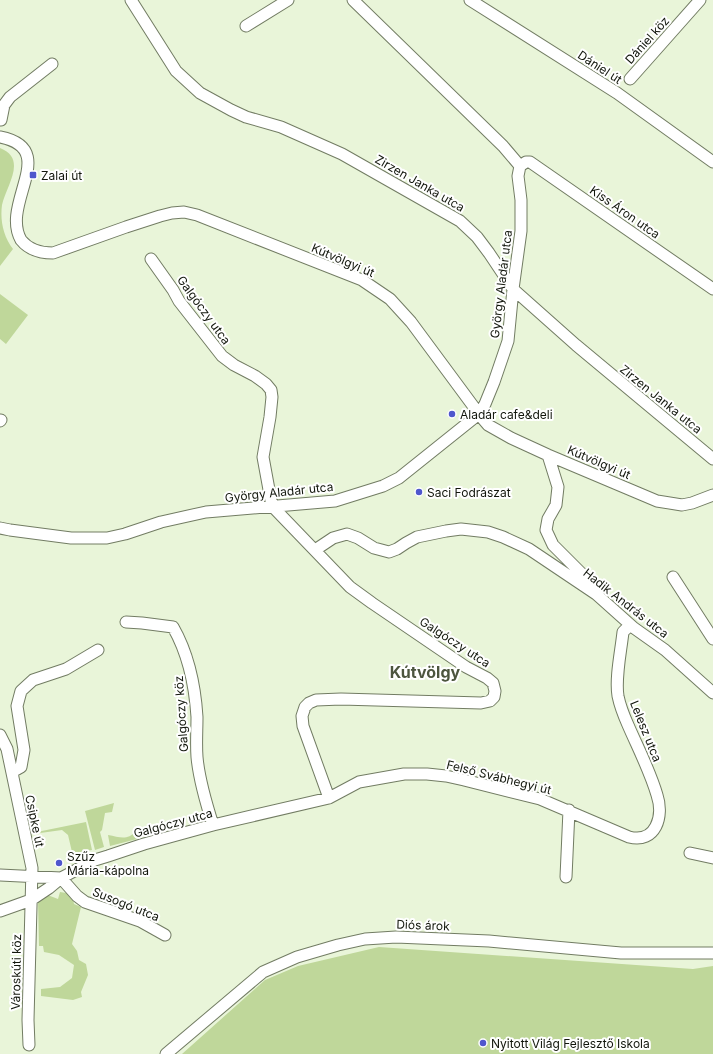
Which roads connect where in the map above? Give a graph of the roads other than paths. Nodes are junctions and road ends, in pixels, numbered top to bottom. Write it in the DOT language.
graph roads {
  1 [pos="131,0"];
  2 [pos="288,0"];
  3 [pos="353,0"];
  4 [pos="470,0"];
  5 [pos="700,0"];
  6 [pos="246,26"];
  7 [pos="52,64"];
  8 [pos="630,79"];
  9 [pos="1,119"];
  10 [pos="3,138"];
  11 [pos="713,162"];
  12 [pos="520,166"];
  13 [pos="151,259"];
  14 [pos="513,289"];
  15 [pos="713,289"];
  16 [pos="480,414"];
  17 [pos="548,455"];
  18 [pos="713,459"];
  19 [pos="713,496"];
  20 [pos="272,506"];
  21 [pos="0,528"];
  22 [pos="315,550"];
  23 [pos="673,577"];
  24 [pos="596,594"];
  25 [pos="126,622"];
  26 [pos="634,628"];
  27 [pos="713,639"];
  28 [pos="98,650"];
  29 [pos="713,693"];
  30 [pos="0,735"];
  31 [pos="12,772"];
  32 [pos="329,798"];
  33 [pos="569,810"];
  34 [pos="212,825"];
  35 [pos="636,839"];
  36 [pos="690,853"];
  37 [pos="713,858"];
  38 [pos="0,875"];
  39 [pos="32,877"];
  40 [pos="566,877"];
  41 [pos="61,878"];
  42 [pos="31,900"];
  43 [pos="0,911"];
  44 [pos="165,935"];
  45 [pos="713,953"];
  46 [pos="29,1045"];
  47 [pos="166,1054"];
  1 -- 14 [label="street, Zirzen Janka utca"];
  2 -- 6 [label="street"];
  3 -- 12 [label="street"];
  4 -- 11 [label="street, Dániel út"];
  5 -- 8 [label="street, Dániel köz"];
  7 -- 9 [label="street"];
  9 -- 10 [label="street"];
  10 -- 16 [label="street, Kútvölgyi út"];
  12 -- 14 [label="street, György Aladár utca"];
  12 -- 15 [label="street, Kiss Áron utca"];
  13 -- 20 [label="street, Galgóczy utca"];
  14 -- 16 [label="street, György Aladár utca"];
  14 -- 18 [label="street, Zirzen Janka utca"];
  16 -- 17 [label="street, Kútvölgyi út"];
  16 -- 20 [label="street, György Aladár utca"];
  17 -- 19 [label="street, Kútvölgyi út"];
  17 -- 24 [label="street"];
  20 -- 21 [label="street, György Aladár utca"];
  20 -- 22 [label="street, Galgóczy utca"];
  22 -- 24 [label="street, Hadik András utca"];
  22 -- 32 [label="street, Galgóczy utca"];
  23 -- 27 [label="street"];
  24 -- 26 [label="street, Hadik András utca"];
  25 -- 34 [label="street, Galgóczy köz"];
  26 -- 29 [label="street, Hadik András utca"];
  26 -- 35 [label="street, Lelesz utca"];
  28 -- 31 [label="street"];
  30 -- 31 [label="street, Csipke út"];
  31 -- 39 [label="street, Csipke út"];
  32 -- 33 [label="street, Felső Svábhegyi út"];
  32 -- 34 [label="street, Galgóczy utca"];
  33 -- 35 [label="street, Felső Svábhegyi út"];
  33 -- 40 [label="street"];
  34 -- 41 [label="street, Galgóczy utca"];
  36 -- 37 [label="street"];
  38 -- 39 [label="street"];
  39 -- 41 [label="street"];
  39 -- 42 [label="street, Csipke út"];
  41 -- 42 [label="street"];
  41 -- 44 [label="street, Susogó utca"];
  42 -- 43 [label="street"];
  42 -- 46 [label="street, Városkúti köz"];
  45 -- 47 [label="street, Diós árok"];
}
